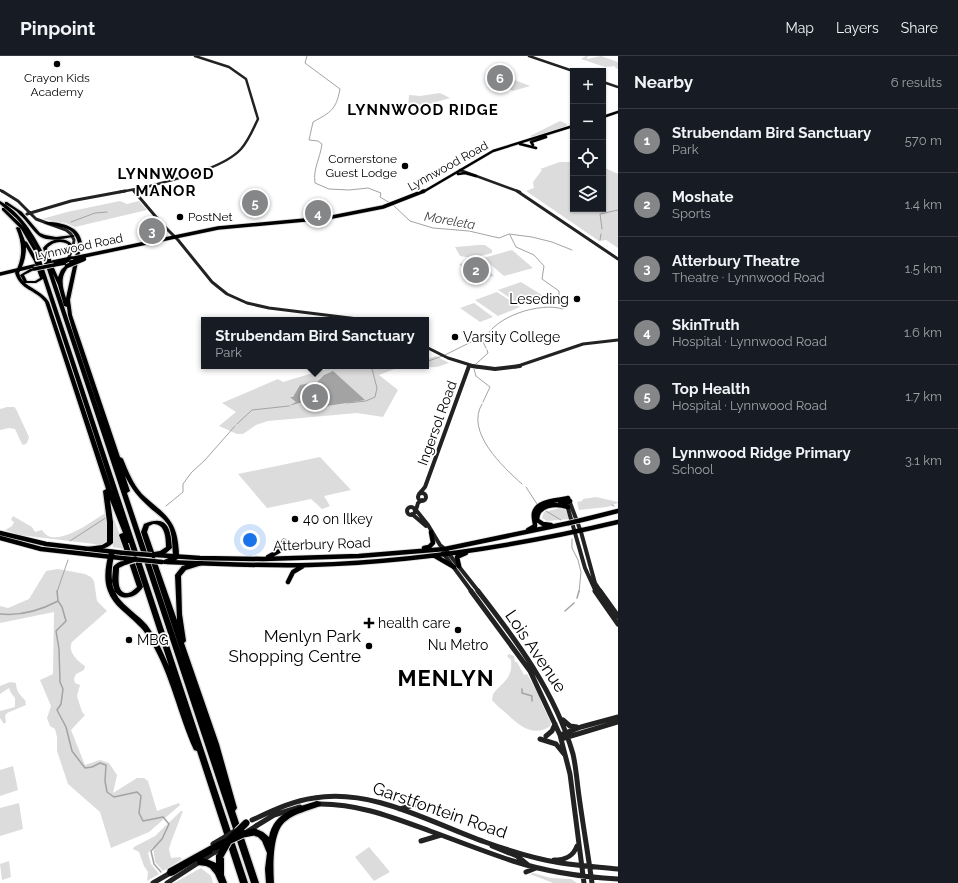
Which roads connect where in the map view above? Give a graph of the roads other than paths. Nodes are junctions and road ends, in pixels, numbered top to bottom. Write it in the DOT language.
graph roads {
  1 [pos="196,56"];
  2 [pos="530,56"];
  3 [pos="570,70"];
  4 [pos="606,82"];
  5 [pos="618,86"];
  6 [pos="618,114"];
  7 [pos="606,117"];
  8 [pos="568,123"];
  9 [pos="570,127"];
  10 [pos="565,128"];
  11 [pos="570,128"];
  12 [pos="546,137"];
  13 [pos="526,141"];
  14 [pos="520,144"];
  15 [pos="532,145"];
  16 [pos="536,148"];
  17 [pos="473,165"];
  18 [pos="461,171"];
  19 [pos="473,172"];
  20 [pos="476,176"];
  21 [pos="0,190"];
  22 [pos="126,191"];
  23 [pos="135,191"];
  24 [pos="410,192"];
  25 [pos="0,199"];
  26 [pos="404,200"];
  27 [pos="0,202"];
  28 [pos="396,204"];
  29 [pos="0,208"];
  30 [pos="383,208"];
  31 [pos="29,213"];
  32 [pos="280,218"];
  33 [pos="46,223"];
  34 [pos="268,223"];
  35 [pos="18,228"];
  36 [pos="72,236"];
  37 [pos="176,237"];
  38 [pos="69,252"];
  39 [pos="618,256"];
  40 [pos="85,258"];
  41 [pos="70,259"];
  42 [pos="618,259"];
  43 [pos="64,265"];
  44 [pos="52,266"];
  45 [pos="34,268"];
  46 [pos="17,271"];
  47 [pos="0,275"];
  48 [pos="47,284"];
  49 [pos="60,284"];
  50 [pos="68,315"];
  51 [pos="342,317"];
  52 [pos="53,322"];
  53 [pos="76,336"];
  54 [pos="618,340"];
  55 [pos="429,349"];
  56 [pos="469,366"];
  57 [pos="113,444"];
  58 [pos="102,469"];
  59 [pos="424,487"];
  60 [pos="425,494"];
  61 [pos="418,496"];
  62 [pos="111,497"];
  63 [pos="422,500"];
  64 [pos="567,500"];
  65 [pos="559,504"];
  66 [pos="410,508"];
  67 [pos="568,508"];
  68 [pos="416,510"];
  69 [pos="618,511"];
  70 [pos="412,514"];
  71 [pos="618,522"];
  72 [pos="569,523"];
  73 [pos="135,528"];
  74 [pos="430,530"];
  75 [pos="578,532"];
  76 [pos="0,533"];
  77 [pos="515,535"];
  78 [pos="0,538"];
  79 [pos="284,540"];
  80 [pos="134,548"];
  81 [pos="87,549"];
  82 [pos="479,549"];
  83 [pos="444,550"];
  84 [pos="111,554"];
  85 [pos="162,554"];
  86 [pos="152,555"];
  87 [pos="373,555"];
  88 [pos="431,555"];
  89 [pos="176,557"];
  90 [pos="135,559"];
  91 [pos="263,559"];
  92 [pos="123,560"];
  93 [pos="164,562"];
  94 [pos="200,563"];
  95 [pos="309,565"];
  96 [pos="456,567"];
  97 [pos="288,582"];
  98 [pos="482,601"];
  99 [pos="618,616"];
  100 [pos="618,624"];
  101 [pos="185,654"];
  102 [pos="560,717"];
  103 [pos="618,717"];
  104 [pos="618,722"];
  105 [pos="555,723"];
  106 [pos="581,727"];
  107 [pos="567,734"];
  108 [pos="546,736"];
  109 [pos="560,737"];
  110 [pos="540,739"];
  111 [pos="567,759"];
  112 [pos="205,762"];
  113 [pos="420,803"];
  114 [pos="317,804"];
  115 [pos="400,809"];
  116 [pos="234,822"];
  117 [pos="249,822"];
  118 [pos="255,829"];
  119 [pos="442,835"];
  120 [pos="421,841"];
  121 [pos="486,842"];
  122 [pos="578,842"];
  123 [pos="227,843"];
  124 [pos="216,850"];
  125 [pos="545,860"];
  126 [pos="201,862"];
  127 [pos="528,865"];
  128 [pos="581,866"];
  129 [pos="590,867"];
  130 [pos="536,868"];
  131 [pos="618,869"];
  132 [pos="269,871"];
  133 [pos="171,872"];
  134 [pos="526,872"];
  135 [pos="618,879"];
  136 [pos="222,880"];
  137 [pos="583,880"];
  138 [pos="592,880"];
  139 [pos="153,883"];
  140 [pos="166,883"];
  141 [pos="244,883"];
  142 [pos="255,883"];
  143 [pos="270,883"];
  1 -- 23 [label="main road"];
  2 -- 3 [label="main road"];
  4 -- 5 [label="main road"];
  6 -- 7 [label="main road"];
  8 -- 10 [label="main road"];
  9 -- 10 [label="main road, Lynnwood Road"];
  10 -- 13 [label="main road, Lynnwood Road"];
  11 -- 12 [label="main road, Lynnwood Road"];
  12 -- 13 [label="main road, Lynnwood Road"];
  12 -- 15 [label="main road"];
  13 -- 14 [label="main road, Lynnwood Road"];
  13 -- 18 [label="main road, Lynnwood Road"];
  14 -- 16 [label="main road"];
  14 -- 17 [label="main road, Lynnwood Road"];
  17 -- 18 [label="main road, Lynnwood Road"];
  17 -- 19 [label="main road"];
  18 -- 19 [label="main road"];
  18 -- 20 [label="main road"];
  18 -- 26 [label="main road, Lynnwood Road"];
  18 -- 28 [label="main road, Lynnwood Road"];
  19 -- 39 [label="main road"];
  20 -- 42 [label="main road"];
  21 -- 31 [label="main road"];
  22 -- 23 [label="main road"];
  22 -- 23 [label="main road"];
  22 -- 31 [label="main road"];
  23 -- 37 [label="main road"];
  24 -- 26 [label="main road"];
  25 -- 36 [label="highway"];
  26 -- 28 [label="main road, Lynnwood Road"];
  27 -- 44 [label="highway"];
  28 -- 30 [label="main road, Lynnwood Road"];
  29 -- 35 [label="highway"];
  29 -- 48 [label="highway"];
  30 -- 34 [label="main road, Lynnwood Road"];
  30 -- 37 [label="main road, Lynnwood Road"];
  31 -- 33 [label="main road"];
  31 -- 36 [label="main road"];
  32 -- 34 [label="main road"];
  33 -- 36 [label="main road"];
  33 -- 53 [label="highway"];
  34 -- 37 [label="main road, Lynnwood Road"];
  35 -- 45 [label="highway"];
  35 -- 46 [label="highway"];
  36 -- 38 [label="main road"];
  36 -- 41 [label="main road"];
  37 -- 40 [label="main road, Lynnwood Road"];
  37 -- 40 [label="main road, Lynnwood Road"];
  37 -- 51 [label="main road"];
  38 -- 41 [label="main road"];
  38 -- 49 [label="highway"];
  40 -- 41 [label="main road, Lynnwood Road, bridge"];
  40 -- 43 [label="highway, bridge"];
  41 -- 43 [label="main road, Lynnwood Road"];
  41 -- 44 [label="main road, Lynnwood Road"];
  43 -- 44 [label="main road, Lynnwood Road"];
  43 -- 49 [label="highway"];
  44 -- 45 [label="main road, Lynnwood Road, bridge"];
  44 -- 50 [label="highway"];
  44 -- 73 [label="highway"];
  45 -- 46 [label="main road, Lynnwood Road"];
  46 -- 47 [label="main road, Lynnwood Road"];
  46 -- 52 [label="highway"];
  48 -- 52 [label="highway"];
  48 -- 80 [label="highway"];
  49 -- 50 [label="highway"];
  50 -- 53 [label="highway"];
  52 -- 58 [label="highway"];
  53 -- 57 [label="highway"];
  54 -- 56 [label="main road"];
  55 -- 56 [label="main road"];
  56 -- 59 [label="main road, Ingersol Road"];
  57 -- 73 [label="highway"];
  57 -- 89 [label="highway"];
  58 -- 62 [label="highway"];
  58 -- 81 [label="highway"];
  59 -- 60 [label="main road, Ingersol Road"];
  59 -- 61 [label="main road, Ingersol Road"];
  60 -- 61 [label="main road"];
  60 -- 63 [label="main road"];
  61 -- 63 [label="main road"];
  61 -- 66 [label="main road, Ingersol Road"];
  62 -- 80 [label="highway"];
  62 -- 92 [label="highway"];
  63 -- 68 [label="main road"];
  64 -- 65 [label="main road"];
  64 -- 67 [label="main road"];
  64 -- 75 [label="main road"];
  64 -- 77 [label="main road"];
  65 -- 67 [label="main road"];
  65 -- 72 [label="main road"];
  66 -- 68 [label="main road"];
  66 -- 70 [label="main road"];
  67 -- 75 [label="main road"];
  68 -- 70 [label="main road"];
  68 -- 74 [label="main road, Lois Avenue"];
  69 -- 72 [label="main road, Atterbury Road, bridge"];
  70 -- 74 [label="main road, Lois Avenue"];
  71 -- 75 [label="main road, Atterbury Road"];
  72 -- 77 [label="main road, Atterbury Road"];
  73 -- 116 [label="highway"];
  74 -- 83 [label="main road, Lois Avenue"];
  74 -- 87 [label="main road"];
  75 -- 82 [label="main road, Atterbury Road"];
  75 -- 99 [label="main road"];
  75 -- 100 [label="main road"];
  76 -- 81 [label="main road"];
  77 -- 83 [label="main road, Atterbury Road"];
  78 -- 84 [label="main road"];
  79 -- 91 [label="main road"];
  80 -- 112 [label="highway"];
  81 -- 84 [label="main road"];
  82 -- 83 [label="main road, Atterbury Road"];
  82 -- 96 [label="main road"];
  83 -- 87 [label="main road, Atterbury Road"];
  83 -- 88 [label="main road, Atterbury Road"];
  83 -- 96 [label="main road, Lois Avenue"];
  84 -- 86 [label="main road, bridge"];
  84 -- 92 [label="main road"];
  84 -- 112 [label="highway"];
  85 -- 86 [label="highway"];
  85 -- 89 [label="main road, Atterbury Road"];
  85 -- 101 [label="highway"];
  87 -- 91 [label="main road, Atterbury Road"];
  88 -- 95 [label="main road, Atterbury Road"];
  88 -- 96 [label="main road"];
  89 -- 91 [label="main road, Atterbury Road"];
  89 -- 93 [label="highway"];
  90 -- 92 [label="highway, bridge"];
  90 -- 93 [label="main road, Atterbury Road, bridge"];
  93 -- 94 [label="main road, Atterbury Road"];
  94 -- 95 [label="main road, Atterbury Road"];
  94 -- 101 [label="highway"];
  95 -- 97 [label="main road"];
  96 -- 98 [label="main road, Lois Avenue"];
  98 -- 102 [label="main road, Lois Avenue"];
  98 -- 105 [label="main road, Lois Avenue"];
  101 -- 116 [label="highway"];
  102 -- 106 [label="main road"];
  102 -- 107 [label="main road, Lois Avenue"];
  103 -- 106 [label="main road"];
  104 -- 107 [label="main road"];
  105 -- 108 [label="main road"];
  105 -- 109 [label="main road, Lois Avenue"];
  106 -- 107 [label="main road"];
  107 -- 109 [label="main road"];
  107 -- 129 [label="main road, Lois Avenue"];
  109 -- 111 [label="main road, Lois Avenue"];
  110 -- 111 [label="main road"];
  111 -- 122 [label="main road, Lois Avenue"];
  112 -- 141 [label="highway"];
  113 -- 115 [label="main road"];
  114 -- 118 [label="main road, Garstfontein Road"];
  114 -- 119 [label="main road, Garstfontein Road"];
  114 -- 132 [label="highway"];
  115 -- 117 [label="main road, Garstfontein Road"];
  115 -- 121 [label="main road, Garstfontein Road"];
  116 -- 142 [label="highway"];
  117 -- 123 [label="highway, bridge"];
  117 -- 124 [label="main road, Garstfontein Road, bridge"];
  118 -- 123 [label="highway, bridge"];
  118 -- 132 [label="highway"];
  119 -- 120 [label="main road"];
  119 -- 127 [label="main road, Garstfontein Road"];
  121 -- 125 [label="main road, Garstfontein Road"];
  121 -- 127 [label="main road"];
  122 -- 125 [label="main road"];
  122 -- 128 [label="main road, Lois Avenue"];
  123 -- 124 [label="highway, bridge"];
  124 -- 126 [label="main road, Garstfontein Road"];
  124 -- 133 [label="highway"];
  124 -- 136 [label="highway"];
  125 -- 128 [label="main road, Garstfontein Road"];
  126 -- 136 [label="highway"];
  126 -- 140 [label="main road, Garstfontein Road"];
  127 -- 130 [label="main road, Garstfontein Road"];
  128 -- 129 [label="main road, Garstfontein Road"];
  128 -- 137 [label="main road, Lois Avenue"];
  129 -- 131 [label="main road, Garstfontein Road"];
  129 -- 138 [label="main road, Lois Avenue"];
  130 -- 134 [label="main road"];
  130 -- 137 [label="main road, Garstfontein Road"];
  132 -- 143 [label="highway"];
  133 -- 139 [label="main road"];
  135 -- 138 [label="main road, Garstfontein Road"];
  137 -- 138 [label="main road, Garstfontein Road"];
}
